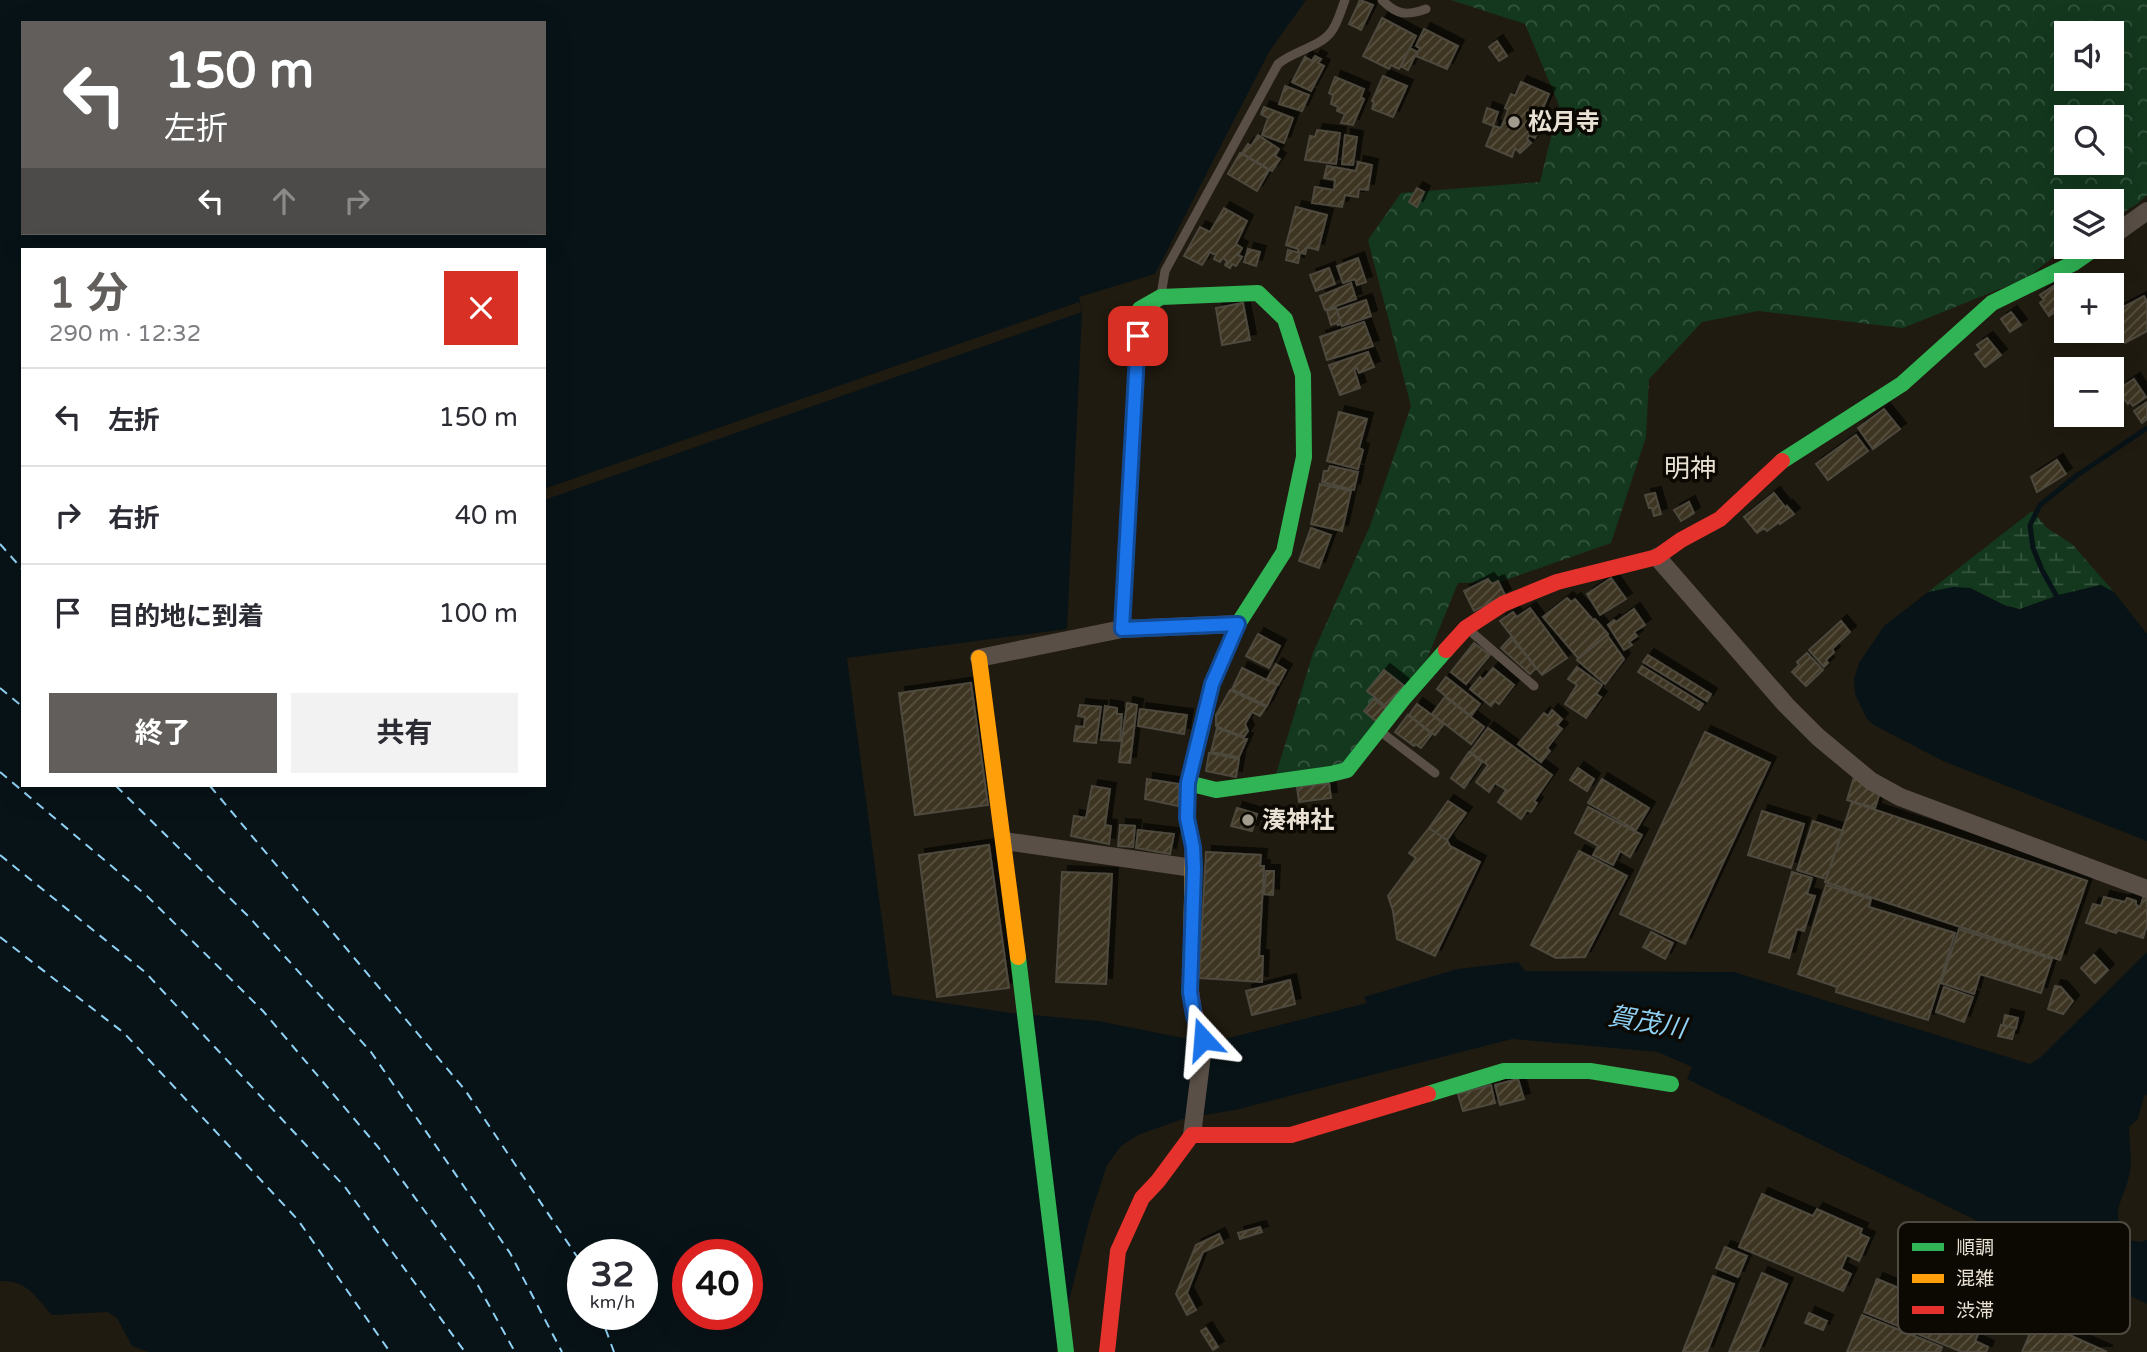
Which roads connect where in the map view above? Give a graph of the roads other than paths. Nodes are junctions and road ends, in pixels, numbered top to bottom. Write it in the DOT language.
graph roads {
  1 [pos="1345,0"];
  2 [pos="1382,0"];
  3 [pos="1426,9"];
  4 [pos="2147,211"];
  5 [pos="2124,227"];
  6 [pos="2080,259"];
  7 [pos="1161,297"];
  8 [pos="1657,557"];
  9 [pos="1238,624"];
  10 [pos="1466,628"];
  11 [pos="1122,629"];
  12 [pos="979,658"];
  13 [pos="1534,686"];
  14 [pos="1378,730"];
  15 [pos="1436,773"];
  16 [pos="1188,783"];
  17 [pos="1003,841"];
  18 [pos="1194,868"];
  19 [pos="2147,889"];
  20 [pos="1203,1039"];
  21 [pos="1671,1084"];
  22 [pos="1193,1126"];
  23 [pos="1066,1352"];
  24 [pos="1107,1352"];
  1 -- 7 [label="lane"];
  2 -- 3 [label="lane"];
  4 -- 5 [label="street"];
  6 -- 8 [label="street"];
  7 -- 9 [label="street"];
  7 -- 11 [label="street"];
  8 -- 10 [label="street"];
  8 -- 19 [label="street"];
  9 -- 11 [label="street"];
  9 -- 16 [label="street"];
  10 -- 13 [label="lane"];
  10 -- 14 [label="street"];
  11 -- 12 [label="street"];
  12 -- 17 [label="street"];
  14 -- 15 [label="lane"];
  14 -- 16 [label="street"];
  16 -- 18 [label="street"];
  17 -- 18 [label="street"];
  17 -- 23 [label="street"];
  18 -- 20 [label="street"];
  20 -- 22 [label="street"];
  21 -- 22 [label="street"];
  22 -- 24 [label="street"];
}
